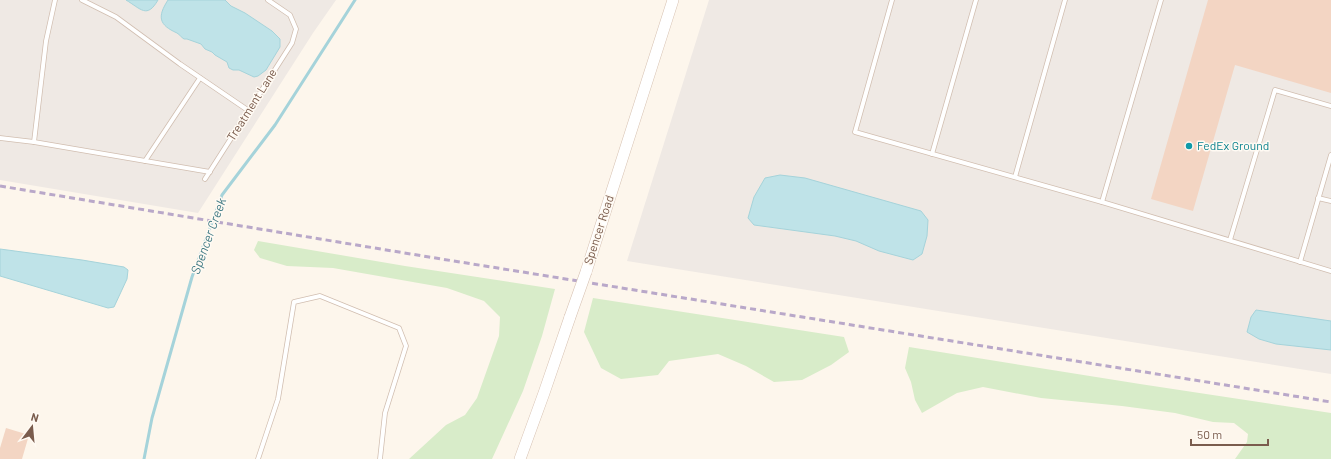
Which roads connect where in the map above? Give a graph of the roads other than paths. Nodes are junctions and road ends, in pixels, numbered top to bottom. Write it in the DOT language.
graph roads {
  1 [pos="55,0"];
  2 [pos="82,0"];
  3 [pos="268,0"];
  4 [pos="673,0"];
  5 [pos="892,0"];
  6 [pos="976,0"];
  7 [pos="1065,0"];
  8 [pos="1161,0"];
  9 [pos="200,78"];
  10 [pos="1331,106"];
  11 [pos="249,111"];
  12 [pos="0,138"];
  13 [pos="34,142"];
  14 [pos="932,154"];
  15 [pos="1331,155"];
  16 [pos="145,161"];
  17 [pos="210,172"];
  18 [pos="1015,177"];
  19 [pos="205,179"];
  20 [pos="1318,198"];
  21 [pos="1331,201"];
  22 [pos="1102,202"];
  23 [pos="1230,240"];
  24 [pos="1300,262"];
  25 [pos="1331,271"];
  26 [pos="258,459"];
  27 [pos="380,459"];
  28 [pos="520,459"];
  1 -- 13 [label="lane"];
  2 -- 9 [label="lane"];
  3 -- 11 [label="lane, Treatment Lane"];
  4 -- 28 [label="main road, Spencer Road, bridge"];
  5 -- 14 [label="lane"];
  6 -- 14 [label="lane"];
  7 -- 18 [label="lane"];
  8 -- 22 [label="lane"];
  9 -- 11 [label="lane"];
  9 -- 16 [label="lane"];
  10 -- 23 [label="lane"];
  11 -- 17 [label="lane, Treatment Lane"];
  12 -- 13 [label="lane"];
  13 -- 16 [label="lane"];
  14 -- 18 [label="lane"];
  15 -- 20 [label="lane"];
  16 -- 17 [label="lane"];
  17 -- 19 [label="lane, Treatment Lane"];
  18 -- 22 [label="lane"];
  20 -- 21 [label="lane"];
  20 -- 24 [label="lane"];
  22 -- 23 [label="lane"];
  23 -- 24 [label="lane"];
  24 -- 25 [label="lane"];
  26 -- 27 [label="lane"];
}
